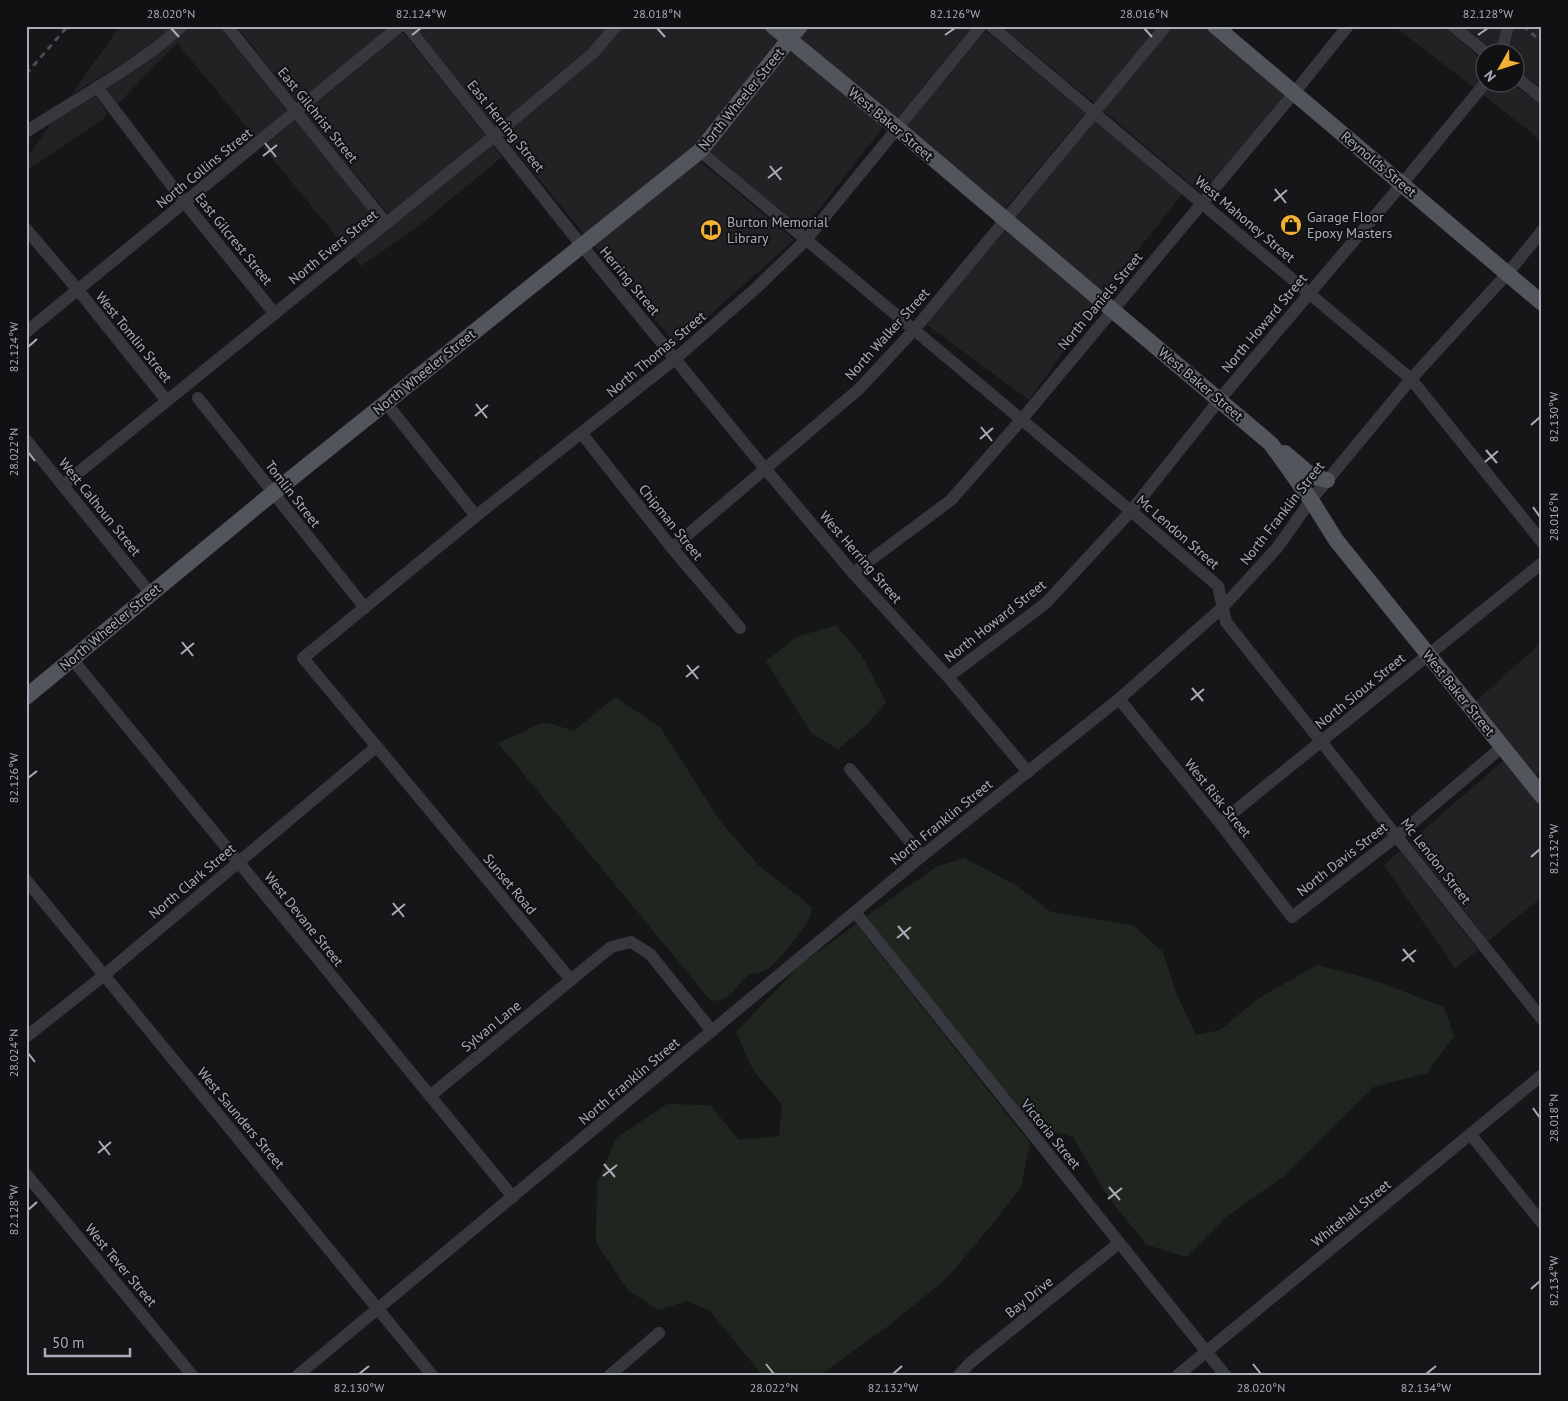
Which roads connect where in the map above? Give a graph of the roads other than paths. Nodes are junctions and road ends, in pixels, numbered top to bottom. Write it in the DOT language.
graph roads {
  1 [pos="182,26"];
  2 [pos="227,26"];
  3 [pos="400,26"];
  4 [pos="406,26"];
  5 [pos="616,26"];
  6 [pos="773,26"];
  7 [pos="800,26"];
  8 [pos="981,26"];
  9 [pos="991,26"];
  10 [pos="1166,26"];
  11 [pos="1215,26"];
  12 [pos="1348,26"];
  13 [pos="1453,26"];
  14 [pos="1508,26"];
  15 [pos="789,40"];
  16 [pos="1504,42"];
  17 [pos="1476,45"];
  18 [pos="1526,85"];
  19 [pos="97,88"];
  20 [pos="1478,92"];
  21 [pos="1294,93"];
  22 [pos="1542,98"];
  23 [pos="296,112"];
  24 [pos="1094,112"];
  25 [pos="897,128"];
  26 [pos="26,132"];
  27 [pos="494,136"];
  28 [pos="700,151"];
  29 [pos="1402,184"];
  30 [pos="185,202"];
  31 [pos="1202,203"];
  32 [pos="1004,219"];
  33 [pos="386,223"];
  34 [pos="26,229"];
  35 [pos="1542,231"];
  36 [pos="805,241"];
  37 [pos="581,245"];
  38 [pos="1507,274"];
  39 [pos="78,290"];
  40 [pos="1310,292"];
  41 [pos="1542,303"];
  42 [pos="1112,310"];
  43 [pos="275,314"];
  44 [pos="914,330"];
  45 [pos="26,332"];
  46 [pos="675,359"];
  47 [pos="1411,379"];
  48 [pos="198,398"];
  49 [pos="1220,399"];
  50 [pos="167,401"];
  51 [pos="386,403"];
  52 [pos="1022,419"];
  53 [pos="582,434"];
  54 [pos="26,440"];
  55 [pos="1271,444"];
  56 [pos="764,468"];
  57 [pos="1327,480"];
  58 [pos="63,485"];
  59 [pos="273,493"];
  60 [pos="1311,500"];
  61 [pos="1131,511"];
  62 [pos="476,516"];
  63 [pos="1542,542"];
  64 [pos="672,548"];
  65 [pos="1542,563"];
  66 [pos="853,574"];
  67 [pos="150,593"];
  68 [pos="1223,607"];
  69 [pos="365,608"];
  70 [pos="740,628"];
  71 [pos="1428,655"];
  72 [pos="304,658"];
  73 [pos="72,659"];
  74 [pos="948,677"];
  75 [pos="26,697"];
  76 [pos="1119,699"];
  77 [pos="1322,742"];
  78 [pos="376,747"];
  79 [pos="1502,747"];
  80 [pos="850,769"];
  81 [pos="1028,772"];
  82 [pos="1539,787"];
  83 [pos="1220,823"];
  84 [pos="1397,836"];
  85 [pos="922,856"];
  86 [pos="238,862"];
  87 [pos="26,880"];
  88 [pos="855,912"];
  89 [pos="1292,917"];
  90 [pos="104,976"];
  91 [pos="571,980"];
  92 [pos="1542,1019"];
  93 [pos="712,1031"];
  94 [pos="26,1037"];
  95 [pos="1542,1075"];
  96 [pos="430,1096"];
  97 [pos="1471,1135"];
  98 [pos="26,1174"];
  99 [pos="513,1197"];
  100 [pos="1542,1223"];
  101 [pos="1119,1243"];
  102 [pos="378,1309"];
  103 [pos="659,1334"];
  104 [pos="1206,1352"];
  105 [pos="192,1375"];
  106 [pos="298,1375"];
  107 [pos="432,1375"];
  108 [pos="610,1375"];
  109 [pos="959,1375"];
  110 [pos="1178,1375"];
  111 [pos="1224,1375"];
  1 -- 19 [label="street"];
  2 -- 23 [label="street, East Gilchrist Street"];
  3 -- 23 [label="street, North Collins Street"];
  4 -- 27 [label="street, East Herring Street"];
  5 -- 27 [label="street, North Evers Street"];
  6 -- 15 [label="main road, West Baker Street"];
  7 -- 15 [label="main road, North Wheeler Street"];
  8 -- 25 [label="street, North Thomas Street"];
  9 -- 24 [label="street, West Mahoney Street"];
  10 -- 24 [label="street, North Walker Street"];
  11 -- 21 [label="main road, Reynolds Street"];
  12 -- 21 [label="street, North Daniels Street"];
  13 -- 17 [label="street"];
  14 -- 16 [label="street"];
  15 -- 25 [label="main road, West Baker Street"];
  15 -- 28 [label="main road, North Wheeler Street"];
  18 -- 22 [label="street"];
  19 -- 26 [label="street"];
  19 -- 30 [label="street, East Gilcrest Street"];
  20 -- 29 [label="street, North Howard Street"];
  21 -- 29 [label="main road, Reynolds Street"];
  21 -- 31 [label="street, North Daniels Street"];
  23 -- 30 [label="street, North Collins Street"];
  23 -- 33 [label="street, East Gilchrist Street"];
  24 -- 31 [label="street, West Mahoney Street"];
  24 -- 32 [label="street, North Walker Street"];
  25 -- 32 [label="main road, West Baker Street"];
  25 -- 36 [label="street, North Thomas Street"];
  27 -- 33 [label="street, North Evers Street"];
  27 -- 37 [label="street, East Herring Street"];
  28 -- 36 [label="street, Mc Lendon Street"];
  28 -- 37 [label="main road, North Wheeler Street"];
  29 -- 38 [label="main road, Reynolds Street"];
  29 -- 40 [label="street, North Howard Street"];
  30 -- 39 [label="street, North Collins Street"];
  30 -- 43 [label="street, East Gilcrest Street"];
  31 -- 40 [label="street, West Mahoney Street"];
  31 -- 42 [label="street, North Daniels Street"];
  32 -- 42 [label="main road, West Baker Street"];
  32 -- 44 [label="street, North Walker Street"];
  33 -- 43 [label="street, North Evers Street"];
  34 -- 39 [label="street"];
  35 -- 38 [label="street, North Franklin Street"];
  36 -- 44 [label="street, Mc Lendon Street"];
  36 -- 46 [label="street, North Thomas Street"];
  37 -- 46 [label="street, Herring Street"];
  37 -- 51 [label="main road, North Wheeler Street"];
  38 -- 41 [label="main road, Reynolds Street"];
  38 -- 47 [label="street, North Franklin Street"];
  39 -- 45 [label="street, North Collins Street"];
  39 -- 50 [label="street, West Tomlin Street"];
  40 -- 47 [label="street, West Mahoney Street"];
  40 -- 49 [label="street, North Howard Street"];
  42 -- 49 [label="main road, West Baker Street"];
  42 -- 52 [label="street, North Daniels Street"];
  43 -- 50 [label="street, North Evers Street"];
  44 -- 52 [label="street, Mc Lendon Street"];
  44 -- 56 [label="street, North Walker Street"];
  46 -- 53 [label="street, North Thomas Street"];
  46 -- 56 [label="street, West Herring Street"];
  47 -- 57 [label="street, North Franklin Street"];
  47 -- 63 [label="street, West Mahoney Street"];
  48 -- 59 [label="street, Tomlin Street"];
  49 -- 55 [label="main road, West Baker Street"];
  49 -- 61 [label="street, North Howard Street"];
  50 -- 58 [label="street, North Evers Street"];
  51 -- 59 [label="main road, North Wheeler Street"];
  51 -- 62 [label="street"];
  52 -- 61 [label="street, Mc Lendon Street"];
  52 -- 66 [label="street, North Daniels Street"];
  53 -- 62 [label="street, North Thomas Street"];
  53 -- 64 [label="street, Chipman Street"];
  54 -- 58 [label="street, West Calhoun Street"];
  55 -- 57 [label="main road"];
  55 -- 60 [label="main road, West Baker Street"];
  56 -- 64 [label="street, North Walker Street"];
  56 -- 66 [label="street, West Herring Street"];
  57 -- 60 [label="street, North Franklin Street"];
  58 -- 67 [label="street, West Calhoun Street"];
  59 -- 67 [label="main road, North Wheeler Street"];
  59 -- 69 [label="street, Tomlin Street"];
  60 -- 68 [label="street, North Franklin Street"];
  60 -- 71 [label="main road, West Baker Street"];
  61 -- 68 [label="street, Mc Lendon Street"];
  61 -- 74 [label="street, North Howard Street"];
  62 -- 69 [label="street, North Thomas Street"];
  64 -- 70 [label="street, Chipman Street"];
  65 -- 71 [label="street, North Sioux Street"];
  66 -- 74 [label="street, West Herring Street"];
  67 -- 73 [label="main road, North Wheeler Street"];
  68 -- 76 [label="street, North Franklin Street"];
  68 -- 77 [label="street, Mc Lendon Street"];
  69 -- 72 [label="street, North Thomas Street"];
  71 -- 77 [label="street, North Sioux Street"];
  71 -- 79 [label="main road, West Baker Street"];
  72 -- 78 [label="street, Sunset Road"];
  73 -- 75 [label="main road, North Wheeler Street"];
  73 -- 86 [label="street, West Devane Street"];
  74 -- 81 [label="street, West Herring Street"];
  76 -- 81 [label="street, North Franklin Street"];
  76 -- 83 [label="street, West Risk Street"];
  77 -- 83 [label="street, North Sioux Street"];
  77 -- 84 [label="street, Mc Lendon Street"];
  78 -- 86 [label="street, North Clark Street"];
  78 -- 91 [label="street, Sunset Road"];
  79 -- 82 [label="main road, West Baker Street"];
  79 -- 84 [label="street, North Davis Street"];
  80 -- 85 [label="street"];
  81 -- 85 [label="street, North Franklin Street"];
  83 -- 89 [label="street, West Risk Street"];
  84 -- 89 [label="street, North Davis Street"];
  84 -- 92 [label="street, Mc Lendon Street"];
  85 -- 88 [label="street, North Franklin Street"];
  86 -- 90 [label="street, North Clark Street"];
  86 -- 96 [label="street, West Devane Street"];
  87 -- 90 [label="street, West Saunders Street"];
  88 -- 93 [label="street, North Franklin Street"];
  88 -- 101 [label="street, Victoria Street"];
  90 -- 94 [label="street, North Clark Street"];
  90 -- 102 [label="street, West Saunders Street"];
  91 -- 93 [label="street"];
  91 -- 96 [label="street, Sylvan Lane"];
  93 -- 99 [label="street, North Franklin Street"];
  95 -- 97 [label="street, Whitehall Street"];
  96 -- 99 [label="street, West Devane Street"];
  97 -- 100 [label="street"];
  97 -- 104 [label="street, Whitehall Street"];
  98 -- 105 [label="street, West Tever Street"];
  99 -- 102 [label="street, North Franklin Street"];
  101 -- 104 [label="street, Victoria Street"];
  101 -- 109 [label="street, Bay Drive"];
  102 -- 106 [label="street, North Franklin Street"];
  102 -- 107 [label="street, West Saunders Street"];
  103 -- 108 [label="street"];
  104 -- 110 [label="street, Whitehall Street"];
  104 -- 111 [label="street, Victoria Street"];
}
